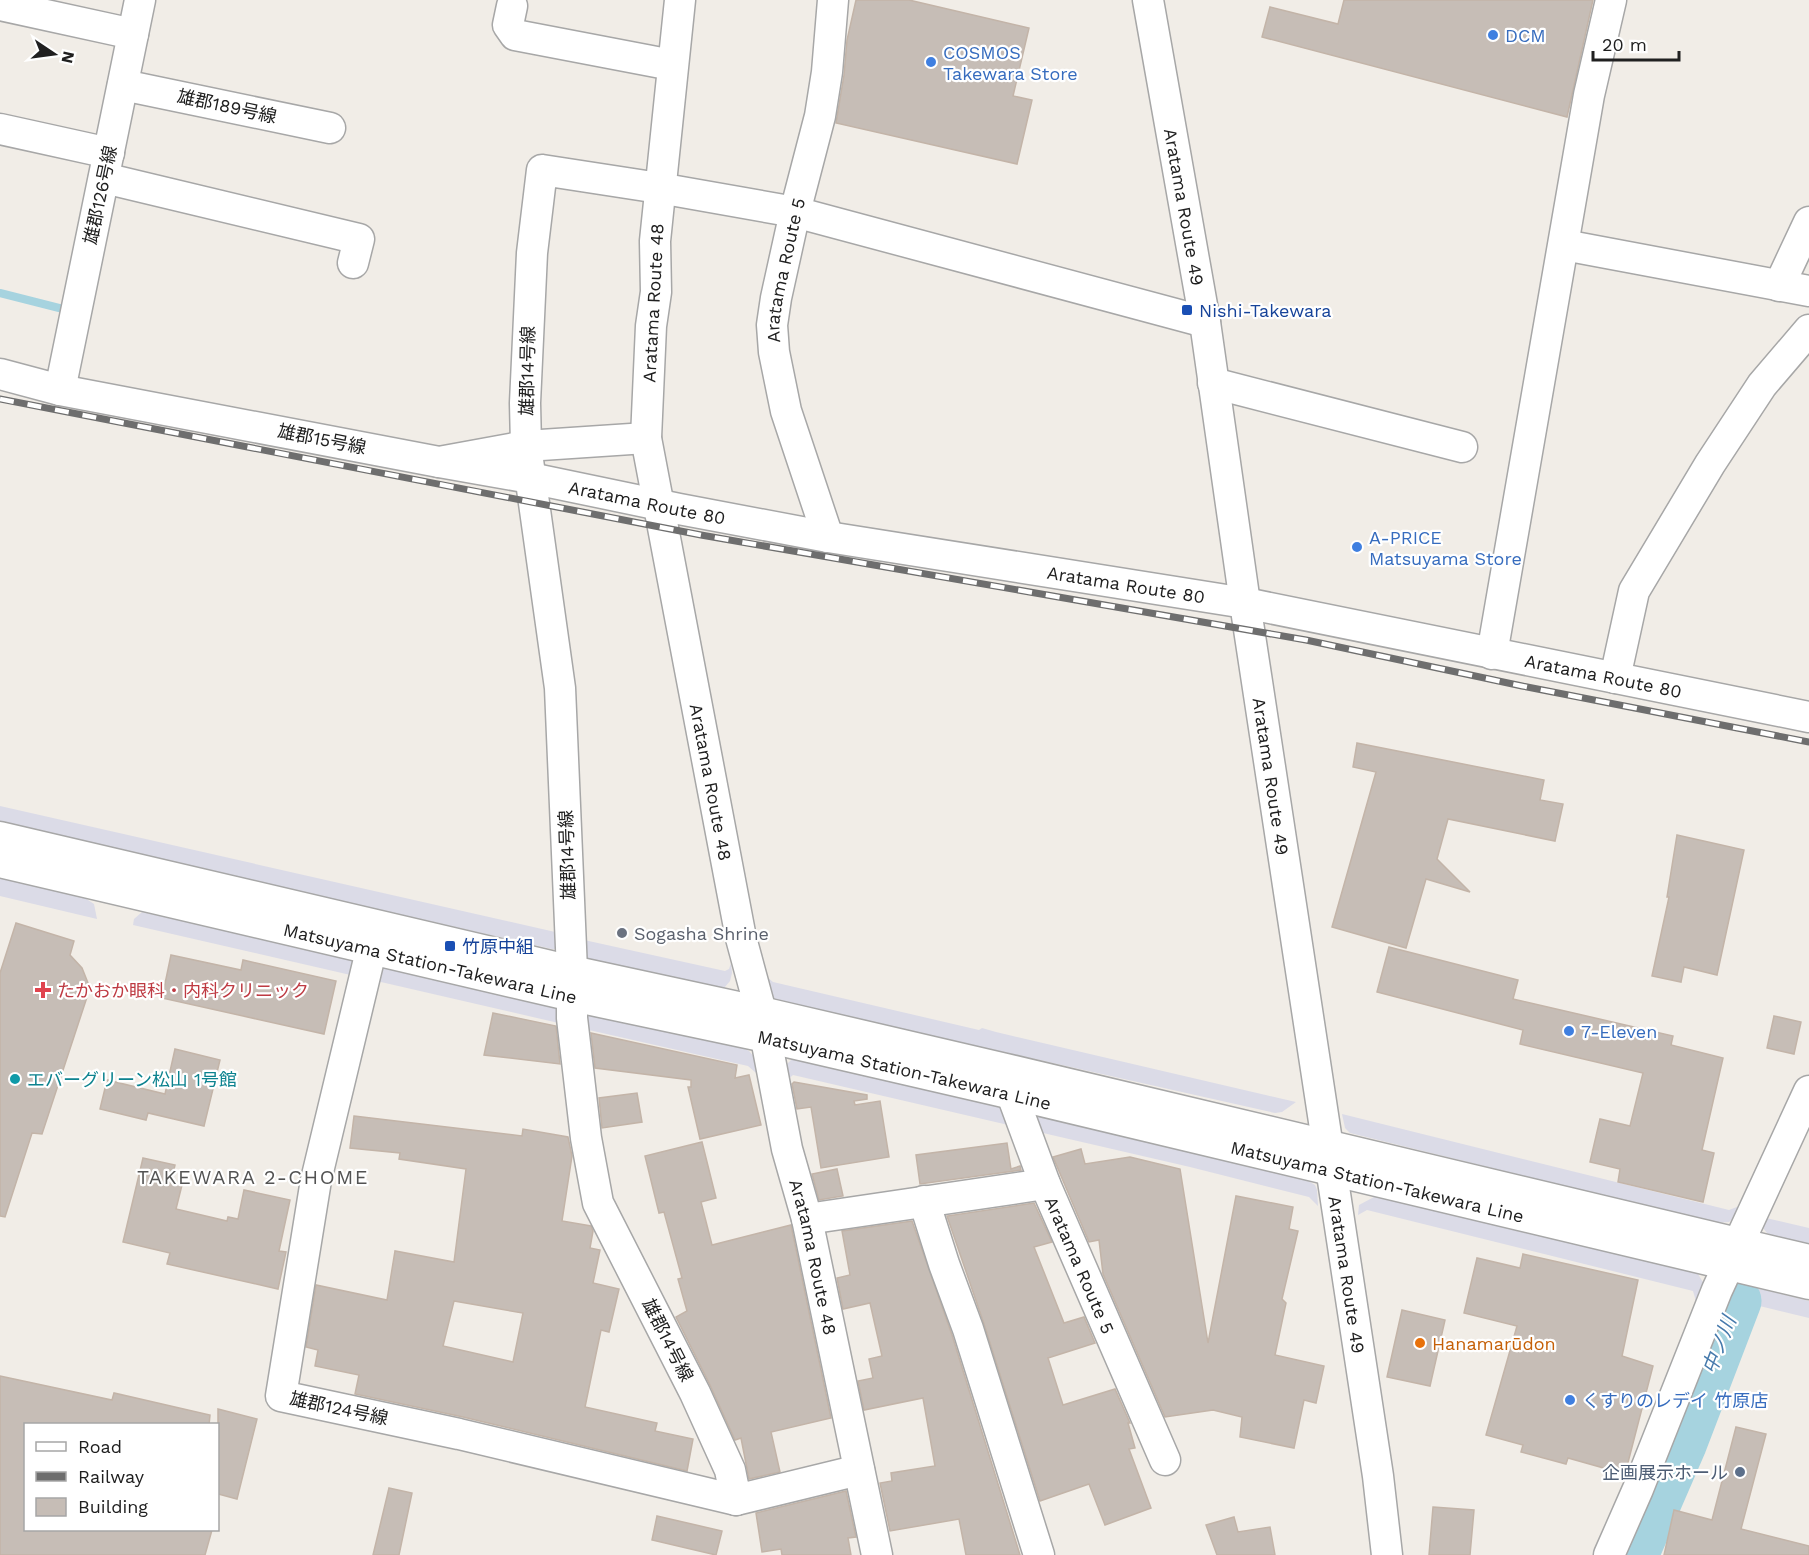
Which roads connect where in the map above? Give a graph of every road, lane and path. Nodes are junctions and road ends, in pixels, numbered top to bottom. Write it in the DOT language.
graph roads {
  1 [pos="141,0"];
  2 [pos="680,0"];
  3 [pos="833,0"];
  4 [pos="1148,0"];
  5 [pos="1611,0"];
  6 [pos="0,5"];
  7 [pos="512,6"];
  8 [pos="133,34"];
  9 [pos="672,65"];
  10 [pos="123,85"];
  11 [pos="330,128"];
  12 [pos="0,129"];
  13 [pos="106,165"];
  14 [pos="660,188"];
  15 [pos="795,212"];
  16 [pos="1809,222"];
  17 [pos="1564,244"];
  18 [pos="353,263"];
  19 [pos="1779,286"];
  20 [pos="1809,291"];
  21 [pos="1204,322"];
  22 [pos="1809,330"];
  23 [pos="0,374"];
  24 [pos="1213,383"];
  25 [pos="60,390"];
  26 [pos="646,438"];
  27 [pos="526,447"];
  28 [pos="1462,447"];
  29 [pos="439,462"];
  30 [pos="530,478"];
  31 [pos="659,505"];
  32 [pos="828,537"];
  33 [pos="1245,603"];
  34 [pos="1491,654"];
  35 [pos="1615,678"];
  36 [pos="1809,717"];
  37 [pos="0,837"];
  38 [pos="0,862"];
  39 [pos="122,878"];
  40 [pos="374,938"];
  41 [pos="572,983"];
  42 [pos="764,1024"];
  43 [pos="1007,1081"];
  44 [pos="1809,1091"];
  45 [pos="1329,1157"];
  46 [pos="1045,1184"];
  47 [pos="924,1201"];
  48 [pos="807,1220"];
  49 [pos="1734,1255"];
  50 [pos="1809,1260"];
  51 [pos="1809,1284"];
  52 [pos="1165,1460"];
  53 [pos="859,1470"];
  54 [pos="736,1500"];
  55 [pos="877,1555"];
  56 [pos="1039,1555"];
  57 [pos="1386,1555"];
  58 [pos="1609,1555"];
  1 -- 8 [label="street, 雄郡126号線"];
  2 -- 9 [label="street, Aratama Route 48"];
  3 -- 15 [label="street, Aratama Route 5"];
  4 -- 21 [label="street, Aratama Route 49"];
  5 -- 17 [label="street"];
  6 -- 8 [label="street"];
  7 -- 9 [label="street"];
  8 -- 10 [label="street, 雄郡126号線"];
  9 -- 14 [label="street, Aratama Route 48"];
  10 -- 11 [label="street, 雄郡189号線"];
  10 -- 13 [label="street, 雄郡126号線"];
  12 -- 13 [label="street"];
  13 -- 18 [label="street"];
  13 -- 25 [label="street, 雄郡126号線"];
  14 -- 15 [label="street"];
  14 -- 26 [label="street, Aratama Route 48"];
  14 -- 27 [label="street, 雄郡14号線"];
  15 -- 21 [label="street"];
  15 -- 32 [label="street, Aratama Route 5"];
  16 -- 19 [label="street"];
  17 -- 19 [label="street"];
  17 -- 34 [label="street"];
  19 -- 20 [label="street"];
  21 -- 24 [label="street, Aratama Route 49"];
  22 -- 35 [label="street"];
  23 -- 25 [label="street, 雄郡15号線"];
  24 -- 28 [label="street"];
  24 -- 33 [label="street, Aratama Route 49"];
  25 -- 29 [label="street, 雄郡15号線"];
  26 -- 27 [label="street, 雄郡15号線"];
  26 -- 31 [label="street, Aratama Route 48"];
  27 -- 29 [label="street, 雄郡15号線"];
  27 -- 30 [label="street, 雄郡14号線"];
  29 -- 30 [label="street, Aratama Route 80"];
  30 -- 31 [label="street, Aratama Route 80"];
  30 -- 41 [label="street, 雄郡14号線"];
  31 -- 32 [label="street, Aratama Route 80"];
  31 -- 42 [label="street, Aratama Route 48"];
  32 -- 33 [label="street, Aratama Route 80"];
  33 -- 34 [label="street, Aratama Route 80"];
  33 -- 45 [label="street, Aratama Route 49"];
  34 -- 35 [label="street, Aratama Route 80"];
  35 -- 36 [label="street, Aratama Route 80"];
  37 -- 39 [label="street, Matsuyama Station-Takewara Line"];
  38 -- 39 [label="street, Matsuyama Station-Takewara Line"];
  39 -- 40 [label="street, Matsuyama Station-Takewara Line"];
  40 -- 41 [label="street, Matsuyama Station-Takewara Line"];
  40 -- 54 [label="street, 雄郡124号線"];
  41 -- 42 [label="street, Matsuyama Station-Takewara Line"];
  41 -- 54 [label="street, 雄郡14号線"];
  42 -- 43 [label="street, Matsuyama Station-Takewara Line"];
  42 -- 48 [label="street, Aratama Route 48"];
  43 -- 45 [label="street, Matsuyama Station-Takewara Line"];
  43 -- 46 [label="street, Aratama Route 5"];
  44 -- 49 [label="street"];
  45 -- 49 [label="street, Matsuyama Station-Takewara Line"];
  45 -- 57 [label="street, Aratama Route 49"];
  46 -- 47 [label="street"];
  46 -- 52 [label="street, Aratama Route 5"];
  47 -- 48 [label="street"];
  47 -- 56 [label="street"];
  48 -- 53 [label="street, Aratama Route 48"];
  49 -- 50 [label="street, Matsuyama Station-Takewara Line"];
  49 -- 51 [label="street, Matsuyama Station-Takewara Line"];
  49 -- 58 [label="street"];
  53 -- 54 [label="street"];
  53 -- 55 [label="street, Aratama Route 48"];
}
